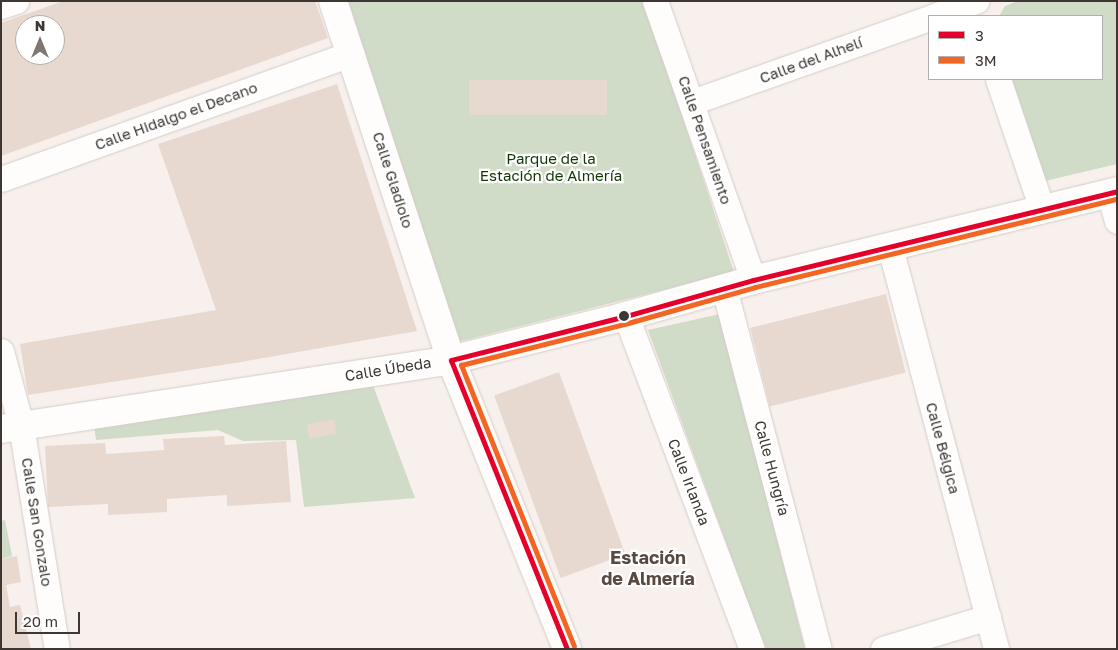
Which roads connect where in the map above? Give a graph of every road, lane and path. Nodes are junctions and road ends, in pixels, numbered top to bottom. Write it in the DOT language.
graph roads {
  1 [pos="16,1"];
  2 [pos="333,1"];
  3 [pos="655,1"];
  4 [pos="1,6"];
  5 [pos="975,7"];
  6 [pos="939,15"];
  7 [pos="928,18"];
  8 [pos="352,54"];
  9 [pos="998,80"];
  10 [pos="692,102"];
  11 [pos="1,179"];
  12 [pos="1113,192"];
  13 [pos="1042,209"];
  14 [pos="1117,221"];
  15 [pos="890,247"];
  16 [pos="753,280"];
  17 [pos="724,288"];
  18 [pos="626,316"];
  19 [pos="1,351"];
  20 [pos="451,360"];
  21 [pos="11,427"];
  22 [pos="988,617"];
  23 [pos="57,649"];
  24 [pos="567,649"];
  25 [pos="752,649"];
  26 [pos="819,649"];
  27 [pos="883,649"];
  28 [pos="996,649"];
  1 -- 4 [label="street"];
  2 -- 8 [label="street, Calle Gladiolo"];
  3 -- 10 [label="street, Calle Pensamiento"];
  5 -- 6 [label="street"];
  7 -- 10 [label="street, Calle del Alhelí"];
  8 -- 11 [label="street, Calle Hidalgo el Decano"];
  8 -- 20 [label="street, Calle Gladiolo"];
  9 -- 13 [label="street"];
  10 -- 16 [label="street, Calle Pensamiento"];
  12 -- 13 [label="street, Calle Úbeda"];
  12 -- 14 [label="street"];
  13 -- 15 [label="street, Calle Úbeda"];
  15 -- 16 [label="street, Calle Úbeda"];
  15 -- 22 [label="street, Calle Bélgica"];
  16 -- 17 [label="street, Calle Úbeda"];
  17 -- 18 [label="street, Calle Úbeda"];
  17 -- 26 [label="street, Calle Hungría"];
  18 -- 20 [label="street, Calle Úbeda"];
  18 -- 25 [label="street, Calle Irlanda"];
  19 -- 21 [label="street, Calle San Gonzalo"];
  20 -- 21 [label="street, Calle Úbeda"];
  20 -- 24 [label="street, Calle Gladiolo"];
  21 -- 23 [label="street, Calle San Gonzalo"];
  22 -- 27 [label="street"];
  22 -- 28 [label="street, Calle Bélgica"];
}
